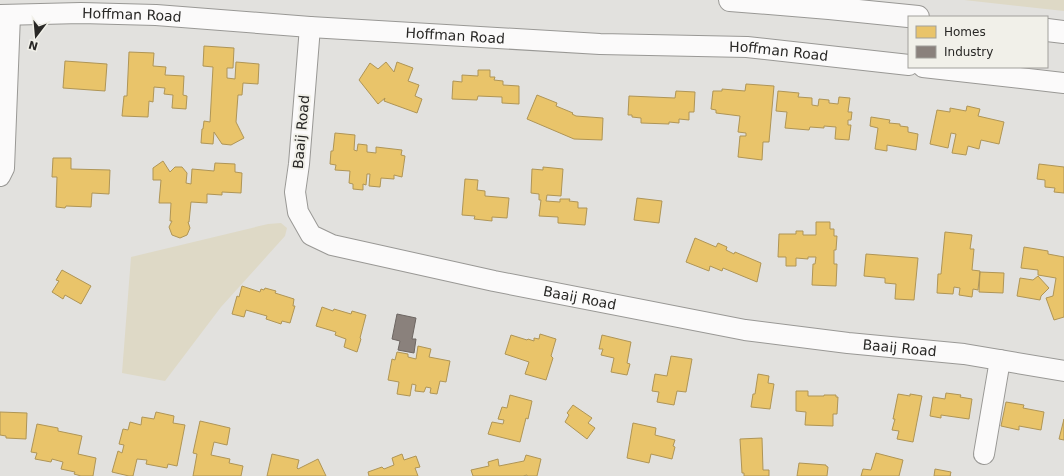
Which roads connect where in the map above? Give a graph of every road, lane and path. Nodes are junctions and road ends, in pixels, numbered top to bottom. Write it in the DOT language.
graph roads {
  1 [pos="730,0"];
  2 [pos="5,15"];
  3 [pos="908,16"];
  4 [pos="310,27"];
  5 [pos="1048,30"];
  6 [pos="1064,32"];
  7 [pos="908,65"];
  8 [pos="933,68"];
  9 [pos="1064,83"];
  10 [pos="0,176"];
  11 [pos="1000,360"];
  12 [pos="1064,371"];
  13 [pos="984,454"];
  1 -- 3 [label="street"];
  2 -- 4 [label="street, Hoffman Road"];
  2 -- 10 [label="street"];
  4 -- 7 [label="street, Hoffman Road"];
  4 -- 11 [label="street, Baaij Road"];
  5 -- 6 [label="street"];
  8 -- 9 [label="street"];
  11 -- 12 [label="street, Baaij Road"];
  11 -- 13 [label="street"];
}
